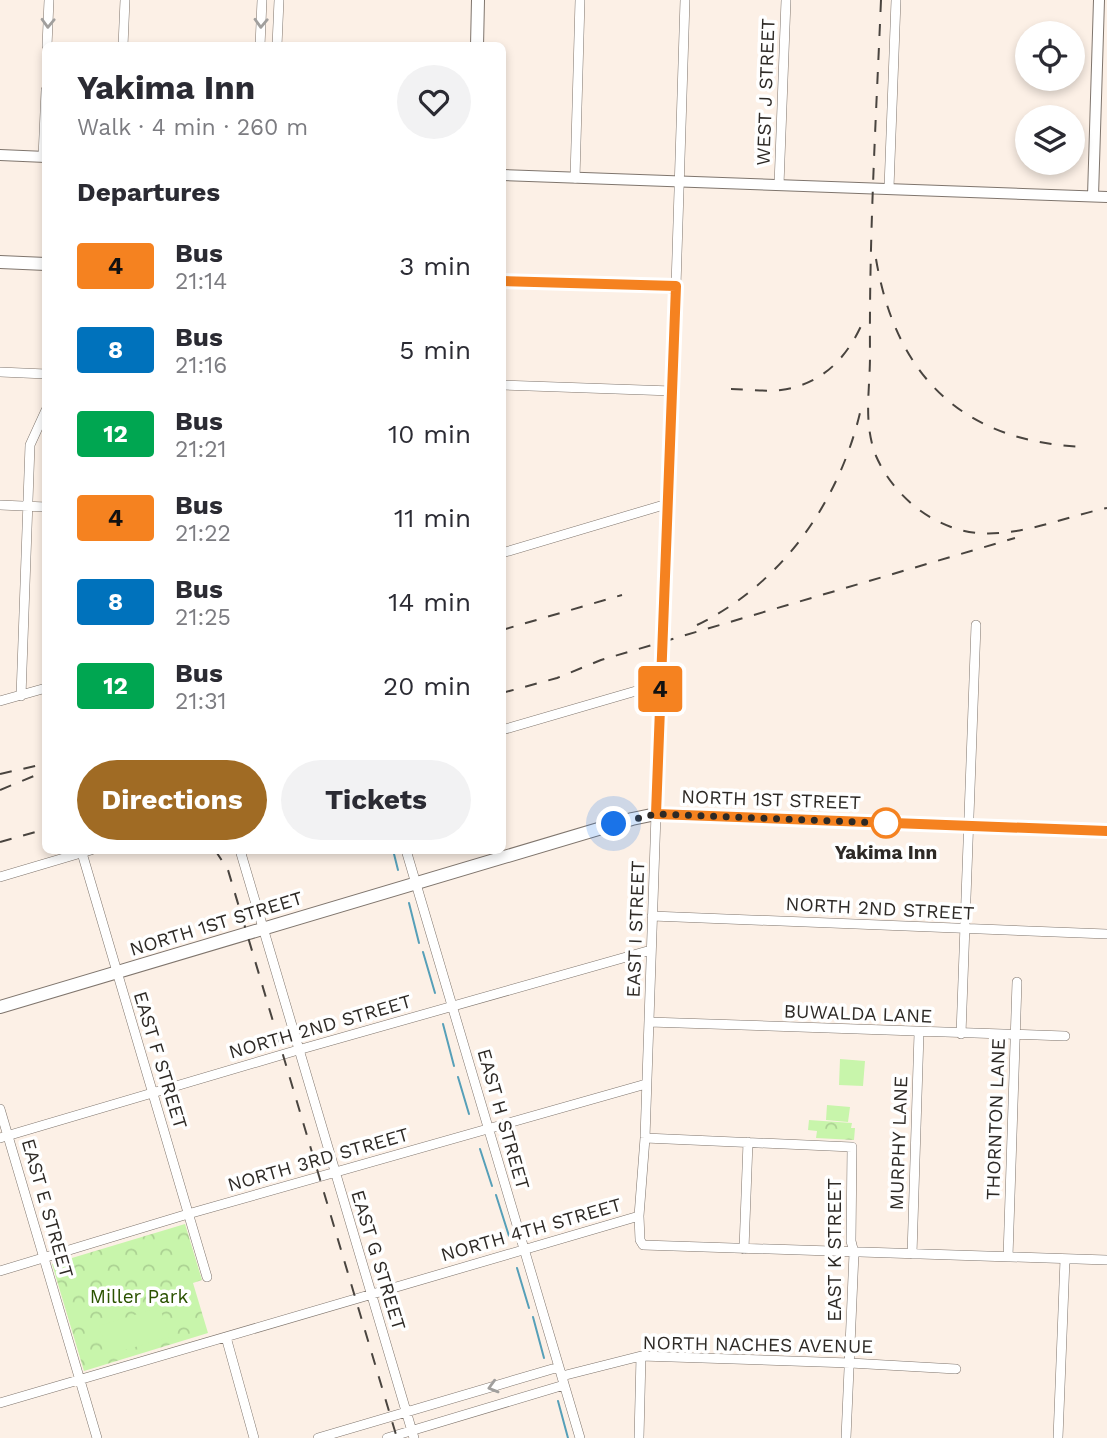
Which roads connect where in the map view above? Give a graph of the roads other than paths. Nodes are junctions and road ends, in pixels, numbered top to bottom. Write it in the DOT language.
graph roads {
  1 [pos="49,0"];
  2 [pos="124,0"];
  3 [pos="262,0"];
  4 [pos="279,0"];
  5 [pos="478,0"];
  6 [pos="580,0"];
  7 [pos="685,0"];
  8 [pos="786,0"];
  9 [pos="896,0"];
  10 [pos="1099,0"];
  11 [pos="47,42"];
  12 [pos="123,42"];
  13 [pos="260,42"];
  14 [pos="277,42"];
  15 [pos="477,42"];
  16 [pos="0,155"];
  17 [pos="42,157"];
  18 [pos="506,175"];
  19 [pos="575,178"];
  20 [pos="680,180"];
  21 [pos="779,185"];
  22 [pos="889,188"];
  23 [pos="1093,196"];
  24 [pos="1107,197"];
  25 [pos="0,262"];
  26 [pos="42,264"];
  27 [pos="506,280"];
  28 [pos="676,286"];
  29 [pos="0,372"];
  30 [pos="42,374"];
  31 [pos="506,385"];
  32 [pos="671,391"];
  33 [pos="42,419"];
  34 [pos="667,504"];
  35 [pos="0,505"];
  36 [pos="28,506"];
  37 [pos="42,507"];
  38 [pos="506,551"];
  39 [pos="976,625"];
  40 [pos="660,684"];
  41 [pos="42,689"];
  42 [pos="21,696"];
  43 [pos="0,701"];
  44 [pos="506,729"];
  45 [pos="656,814"];
  46 [pos="967,826"];
  47 [pos="1107,831"];
  48 [pos="79,854"];
  49 [pos="87,854"];
  50 [pos="241,854"];
  51 [pos="407,854"];
  52 [pos="0,877"];
  53 [pos="416,884"];
  54 [pos="652,916"];
  55 [pos="262,929"];
  56 [pos="964,930"];
  57 [pos="1107,934"];
  58 [pos="651,950"];
  59 [pos="117,972"];
  60 [pos="1017,982"];
  61 [pos="453,1006"];
  62 [pos="0,1007"];
  63 [pos="649,1022"];
  64 [pos="919,1033"];
  65 [pos="961,1034"];
  66 [pos="1014,1035"];
  67 [pos="1065,1036"];
  68 [pos="298,1050"];
  69 [pos="646,1084"];
  70 [pos="153,1093"];
  71 [pos="0,1109"];
  72 [pos="489,1128"];
  73 [pos="4,1137"];
  74 [pos="645,1138"];
  75 [pos="748,1142"];
  76 [pos="335,1172"];
  77 [pos="188,1214"];
  78 [pos="639,1216"];
  79 [pos="524,1248"];
  80 [pos="744,1249"];
  81 [pos="854,1253"];
  82 [pos="912,1254"];
  83 [pos="1008,1257"];
  84 [pos="44,1258"];
  85 [pos="1065,1259"];
  86 [pos="1107,1260"];
  87 [pos="0,1271"];
  88 [pos="207,1277"];
  89 [pos="371,1294"];
  90 [pos="226,1337"];
  91 [pos="641,1356"];
  92 [pos="850,1363"];
  93 [pos="956,1369"];
  94 [pos="562,1376"];
  95 [pos="80,1380"];
  96 [pos="0,1403"];
  97 [pos="407,1412"];
  98 [pos="413,1434"];
  99 [pos="97,1438"];
  100 [pos="254,1438"];
  101 [pos="318,1438"];
  102 [pos="387,1438"];
  103 [pos="580,1438"];
  104 [pos="639,1438"];
  105 [pos="846,1438"];
  106 [pos="1058,1438"];
  1 -- 11 [label="street, one-way"];
  2 -- 12 [label="street"];
  3 -- 13 [label="street, one-way"];
  4 -- 14 [label="street"];
  5 -- 15 [label="main road"];
  6 -- 19 [label="street"];
  7 -- 20 [label="street"];
  8 -- 21 [label="street, WEST J STREET"];
  9 -- 22 [label="street"];
  10 -- 23 [label="street"];
  16 -- 17 [label="street"];
  18 -- 19 [label="street"];
  19 -- 20 [label="street"];
  20 -- 21 [label="street"];
  20 -- 28 [label="street"];
  21 -- 22 [label="street"];
  22 -- 23 [label="street"];
  23 -- 24 [label="street"];
  25 -- 26 [label="main road"];
  27 -- 28 [label="street"];
  28 -- 32 [label="street, EAST I STREET"];
  29 -- 30 [label="street"];
  31 -- 32 [label="street"];
  32 -- 34 [label="street, EAST I STREET"];
  33 -- 36 [label="street"];
  34 -- 38 [label="street"];
  34 -- 40 [label="street, EAST I STREET"];
  35 -- 36 [label="street"];
  36 -- 37 [label="street"];
  36 -- 42 [label="street"];
  39 -- 46 [label="street"];
  40 -- 44 [label="street"];
  40 -- 45 [label="street, EAST I STREET"];
  41 -- 42 [label="street"];
  42 -- 43 [label="street"];
  45 -- 46 [label="main road, NORTH 1ST STREET"];
  45 -- 53 [label="main road, NORTH 1ST STREET"];
  45 -- 54 [label="street, EAST I STREET"];
  46 -- 47 [label="main road, NORTH 1ST STREET"];
  46 -- 56 [label="street"];
  48 -- 52 [label="street"];
  49 -- 59 [label="street, EAST F STREET"];
  50 -- 55 [label="street, EAST G STREET"];
  51 -- 53 [label="street, EAST H STREET"];
  53 -- 55 [label="main road, NORTH 1ST STREET"];
  53 -- 61 [label="street, EAST H STREET"];
  54 -- 56 [label="street, NORTH 2ND STREET"];
  54 -- 58 [label="street, EAST I STREET"];
  55 -- 59 [label="main road, NORTH 1ST STREET"];
  55 -- 68 [label="street, EAST G STREET"];
  56 -- 57 [label="street, NORTH 2ND STREET"];
  56 -- 65 [label="street"];
  58 -- 61 [label="street, NORTH 2ND STREET"];
  58 -- 63 [label="street, EAST I STREET"];
  59 -- 62 [label="main road, NORTH 1ST STREET"];
  59 -- 70 [label="street, EAST F STREET"];
  60 -- 66 [label="street, THORNTON LANE"];
  61 -- 68 [label="street, NORTH 2ND STREET"];
  61 -- 72 [label="street, EAST H STREET"];
  63 -- 64 [label="street, BUWALDA LANE"];
  63 -- 69 [label="street, EAST I STREET"];
  64 -- 65 [label="street, BUWALDA LANE"];
  64 -- 82 [label="street, MURPHY LANE"];
  65 -- 66 [label="street, BUWALDA LANE"];
  66 -- 67 [label="street, BUWALDA LANE"];
  66 -- 83 [label="street, THORNTON LANE"];
  68 -- 70 [label="street, NORTH 2ND STREET"];
  68 -- 76 [label="street, EAST G STREET"];
  69 -- 72 [label="street, NORTH 3RD STREET"];
  69 -- 74 [label="street, EAST I STREET"];
  70 -- 73 [label="street, NORTH 2ND STREET"];
  70 -- 77 [label="street, EAST F STREET"];
  71 -- 73 [label="street, EAST E STREET"];
  72 -- 76 [label="street, NORTH 3RD STREET"];
  72 -- 79 [label="street, EAST H STREET"];
  73 -- 84 [label="street, EAST E STREET"];
  74 -- 75 [label="street"];
  74 -- 78 [label="street, EAST I STREET"];
  75 -- 80 [label="street"];
  75 -- 81 [label="street, EAST K STREET"];
  76 -- 77 [label="street, NORTH 3RD STREET"];
  76 -- 89 [label="street, EAST G STREET"];
  77 -- 84 [label="street, NORTH 3RD STREET"];
  77 -- 88 [label="street, EAST F STREET"];
  78 -- 79 [label="street, NORTH 4TH STREET"];
  78 -- 80 [label="street, NORTH 4TH STREET"];
  79 -- 89 [label="street, NORTH 4TH STREET"];
  79 -- 94 [label="street, EAST H STREET"];
  80 -- 81 [label="street, NORTH 4TH STREET"];
  81 -- 82 [label="street, NORTH 4TH STREET"];
  81 -- 92 [label="street, EAST K STREET"];
  82 -- 83 [label="street, NORTH 4TH STREET"];
  83 -- 85 [label="street, NORTH 4TH STREET"];
  84 -- 87 [label="street, NORTH 3RD STREET"];
  84 -- 95 [label="street, EAST E STREET"];
  85 -- 86 [label="street, NORTH 4TH STREET"];
  85 -- 106 [label="street"];
  89 -- 90 [label="street, NORTH 4TH STREET"];
  89 -- 97 [label="street, EAST G STREET"];
  90 -- 95 [label="street, NORTH 4TH STREET"];
  90 -- 100 [label="street"];
  91 -- 92 [label="street, NORTH NACHES AVENUE"];
  91 -- 94 [label="street, NORTH NACHES AVENUE"];
  91 -- 104 [label="street"];
  92 -- 93 [label="street, NORTH NACHES AVENUE"];
  92 -- 105 [label="street, EAST K STREET"];
  94 -- 97 [label="street, NORTH NACHES AVENUE, one-way"];
  94 -- 98 [label="street, NORTH NACHES AVENUE"];
  94 -- 103 [label="street, EAST H STREET"];
  95 -- 96 [label="street, NORTH 4TH STREET"];
  95 -- 99 [label="street, EAST E STREET"];
  97 -- 98 [label="street, EAST G STREET"];
  97 -- 101 [label="street, NORTH NACHES AVENUE"];
  98 -- 102 [label="street, NORTH NACHES AVENUE"];
}
